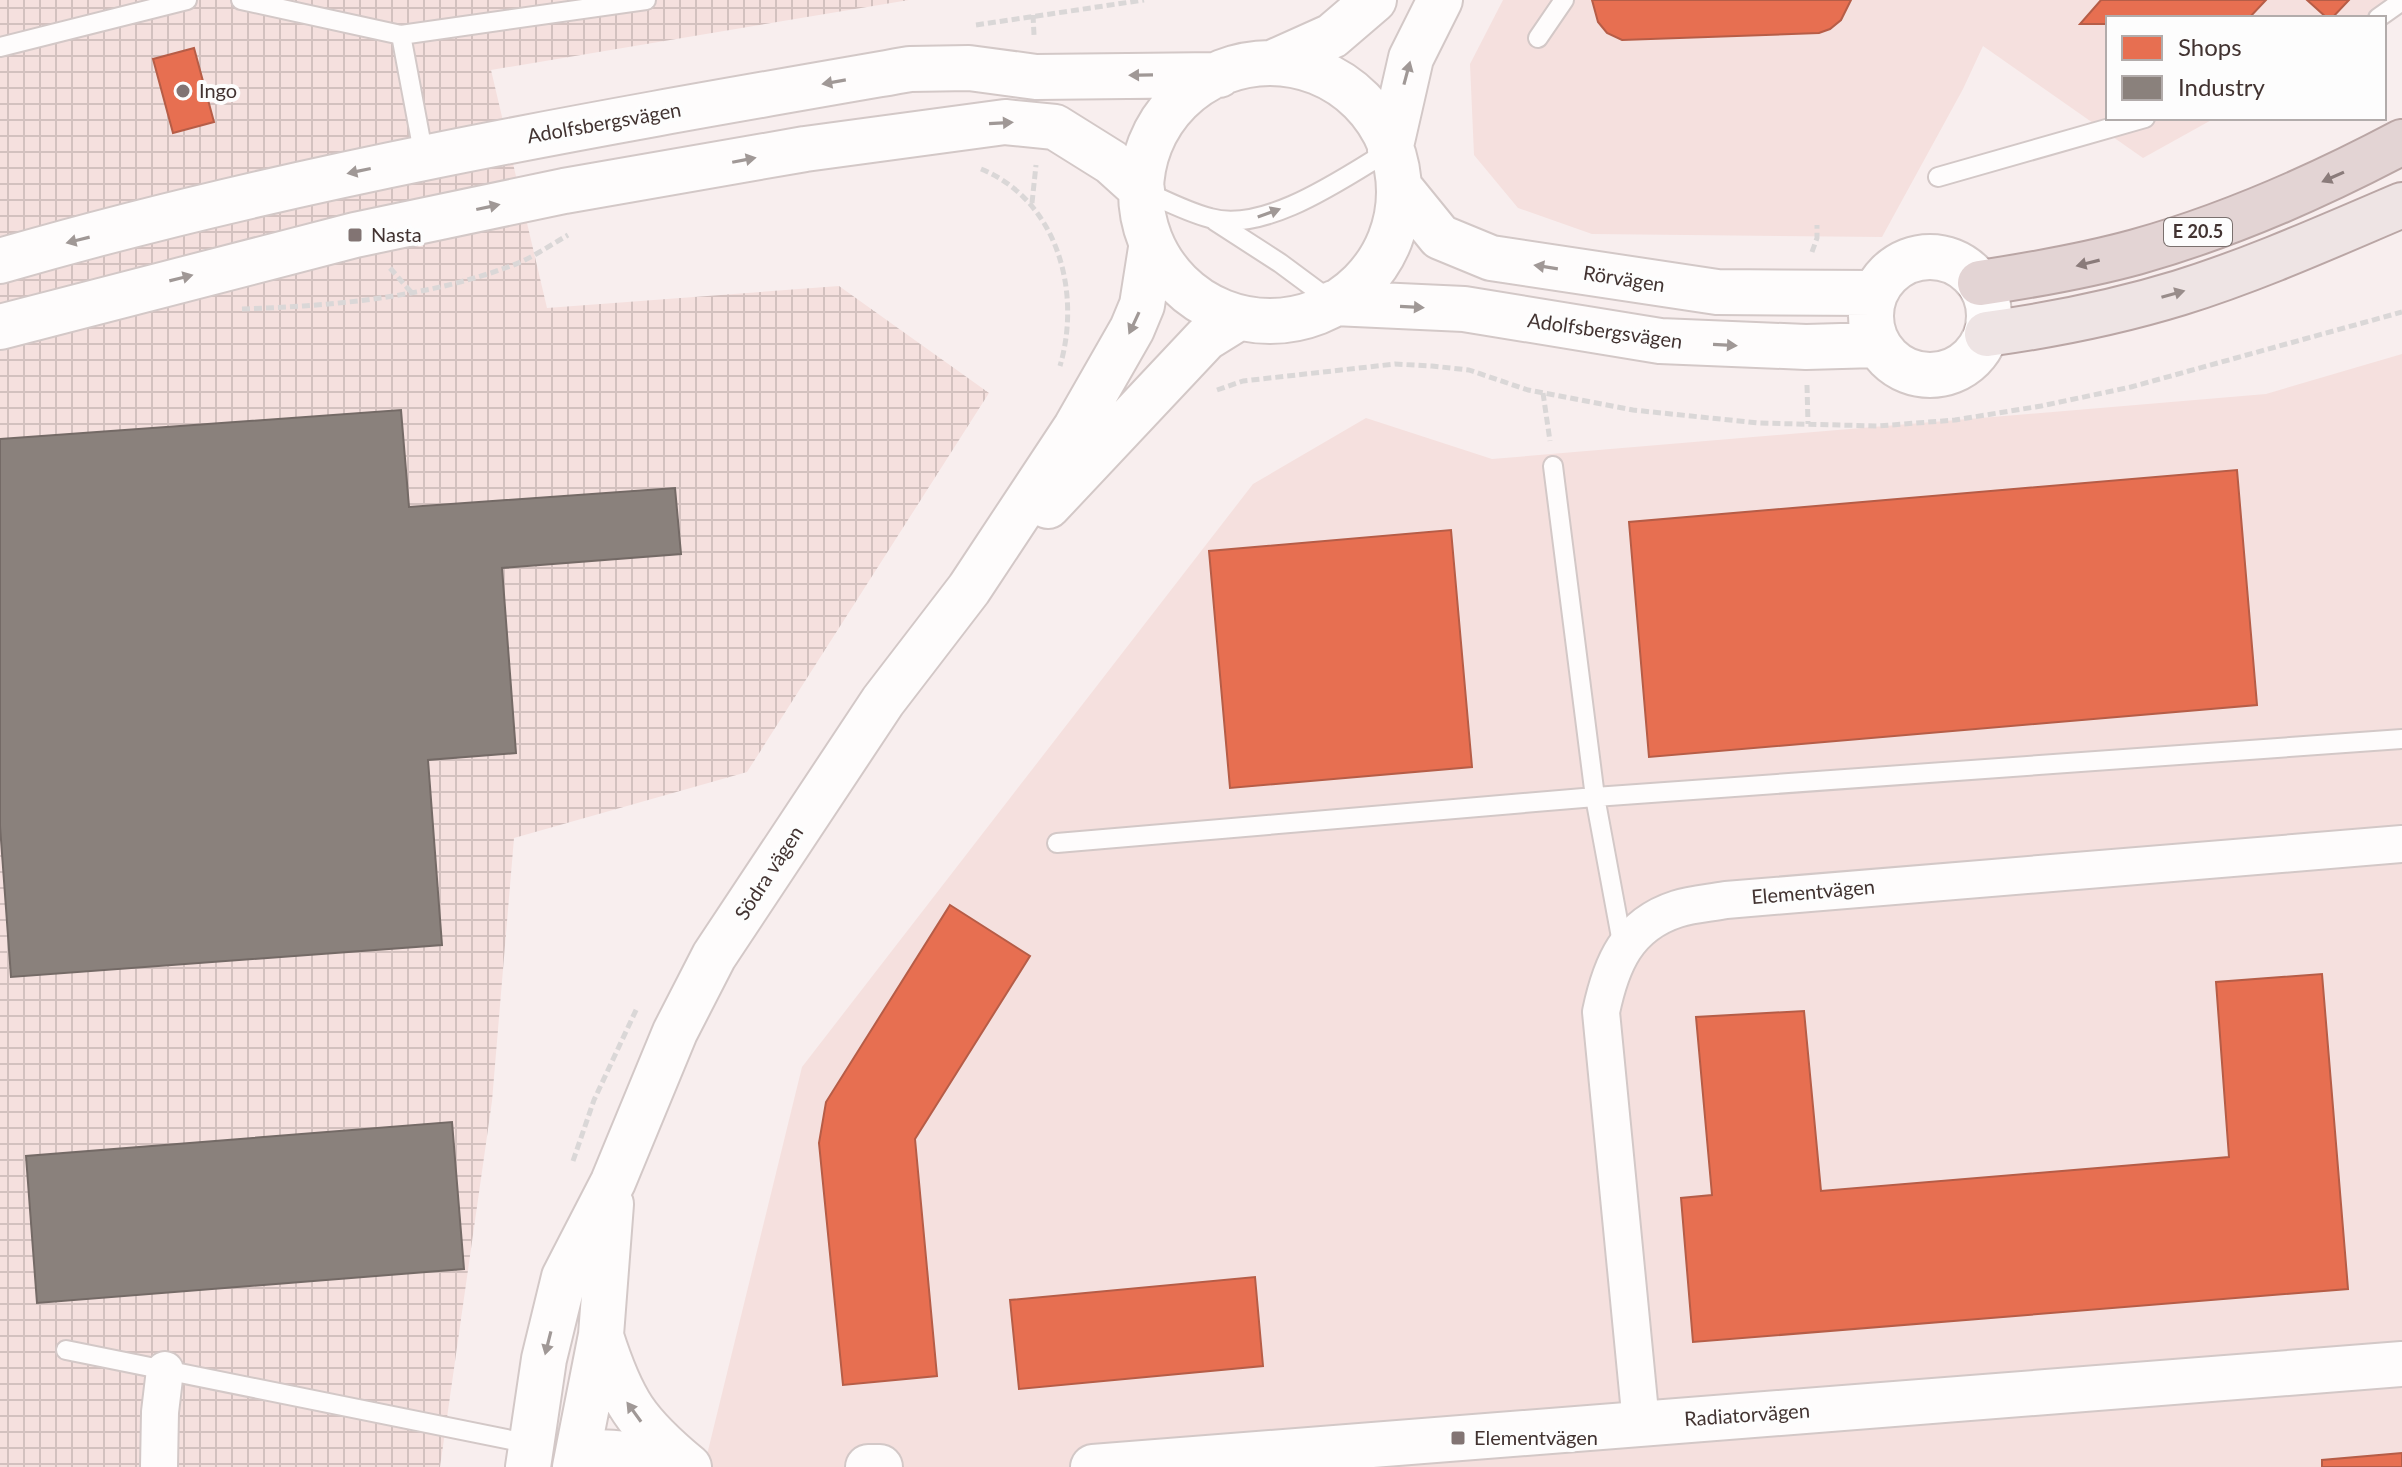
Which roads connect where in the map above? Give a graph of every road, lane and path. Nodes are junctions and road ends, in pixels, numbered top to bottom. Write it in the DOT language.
graph roads {
  1 [pos="187,0"];
  2 [pos="241,0"];
  3 [pos="646,0"];
  4 [pos="1374,0"];
  5 [pos="1440,0"];
  6 [pos="1564,0"];
  7 [pos="2402,1"];
  8 [pos="2381,16"];
  9 [pos="401,35"];
  10 [pos="1538,38"];
  11 [pos="0,47"];
  12 [pos="1274,62"];
  13 [pos="1219,75"];
  14 [pos="2138,120"];
  15 [pos="2402,142"];
  16 [pos="424,157"];
  17 [pos="973,166"];
  18 [pos="1396,169"];
  19 [pos="1938,177"];
  20 [pos="1142,190"];
  21 [pos="2402,205"];
  22 [pos="435,218"];
  23 [pos="1213,219"];
  24 [pos="581,228"];
  25 [pos="1151,248"];
  26 [pos="0,261"];
  27 [pos="387,265"];
  28 [pos="1980,283"];
  29 [pos="411,292"];
  30 [pos="1874,293"];
  31 [pos="1334,303"];
  32 [pos="227,310"];
  33 [pos="1235,320"];
  34 [pos="0,327"];
  35 [pos="1987,334"];
  36 [pos="1877,345"];
  37 [pos="1065,349"];
  38 [pos="1543,393"];
  39 [pos="1553,466"];
  40 [pos="969,589"];
  41 [pos="2402,739"];
  42 [pos="1595,797"];
  43 [pos="1057,843"];
  44 [pos="2402,844"];
  45 [pos="1623,948"];
  46 [pos="613,1182"];
  47 [pos="601,1335"];
  48 [pos="66,1350"];
  49 [pos="2402,1364"];
  50 [pos="165,1370"];
  51 [pos="1641,1423"];
  52 [pos="530,1455"];
  53 [pos="1229,1462"];
  54 [pos="580,1463"];
  55 [pos="159,1467"];
  56 [pos="688,1467"];
  57 [pos="868,1467"];
  58 [pos="880,1467"];
  59 [pos="1093,1467"];
  1 -- 11 [label="lane"];
  2 -- 9 [label="lane"];
  3 -- 9 [label="lane"];
  4 -- 12 [label="main road"];
  18 -- 5 [label="main road, one-way"];
  6 -- 10 [label="lane"];
  7 -- 8 [label="lane"];
  9 -- 16 [label="lane"];
  12 -- 13 [label="main road"];
  12 -- 18 [label="main road, Rörvägen"];
  13 -- 16 [label="main road, Adolfsbergsvägen, one-way"];
  13 -- 20 [label="main road"];
  14 -- 19 [label="lane"];
  15 -- 28 [label="highway, E 20.5, one-way"];
  16 -- 22 [label="main road"];
  16 -- 26 [label="main road, Adolfsbergsvägen, one-way"];
  17 -- 37 [label="path"];
  23 -- 18 [label="lane, one-way"];
  30 -- 18 [label="main road, Rörvägen, one-way"];
  18 -- 31 [label="main road"];
  22 -- 20 [label="main road, one-way"];
  20 -- 23 [label="lane"];
  20 -- 25 [label="main road"];
  35 -- 21 [label="main road, E 20.5, one-way"];
  34 -- 22 [label="main road, one-way"];
  23 -- 31 [label="lane"];
  24 -- 29 [label="path"];
  25 -- 33 [label="main road"];
  25 -- 40 [label="main road, Södra vägen, one-way"];
  27 -- 29 [label="path"];
  28 -- 30 [label="main road"];
  28 -- 35 [label="main road"];
  29 -- 32 [label="path"];
  30 -- 36 [label="main road"];
  31 -- 33 [label="main road"];
  31 -- 36 [label="main road, Adolfsbergsvägen, one-way"];
  33 -- 40 [label="main road, Södra vägen"];
  35 -- 36 [label="main road"];
  38 -- 39 [label="path"];
  39 -- 42 [label="lane"];
  40 -- 46 [label="main road, Södra vägen"];
  41 -- 42 [label="lane"];
  42 -- 43 [label="lane"];
  42 -- 45 [label="lane"];
  44 -- 45 [label="street, Elementvägen"];
  45 -- 51 [label="street, Elementvägen"];
  46 -- 47 [label="main road, Södra vägen"];
  46 -- 52 [label="main road, Södra vägen, one-way"];
  47 -- 54 [label="main road, Södra vägen"];
  56 -- 47 [label="main road, one-way"];
  48 -- 50 [label="lane"];
  49 -- 51 [label="main road, Radiatorvägen"];
  50 -- 52 [label="lane"];
  50 -- 55 [label="street"];
  51 -- 53 [label="main road, Radiatorvägen"];
  52 -- 54 [label="main road"];
  53 -- 59 [label="main road, Radiatorvägen"];
  54 -- 56 [label="main road"];
  57 -- 58 [label="main road"];
}
